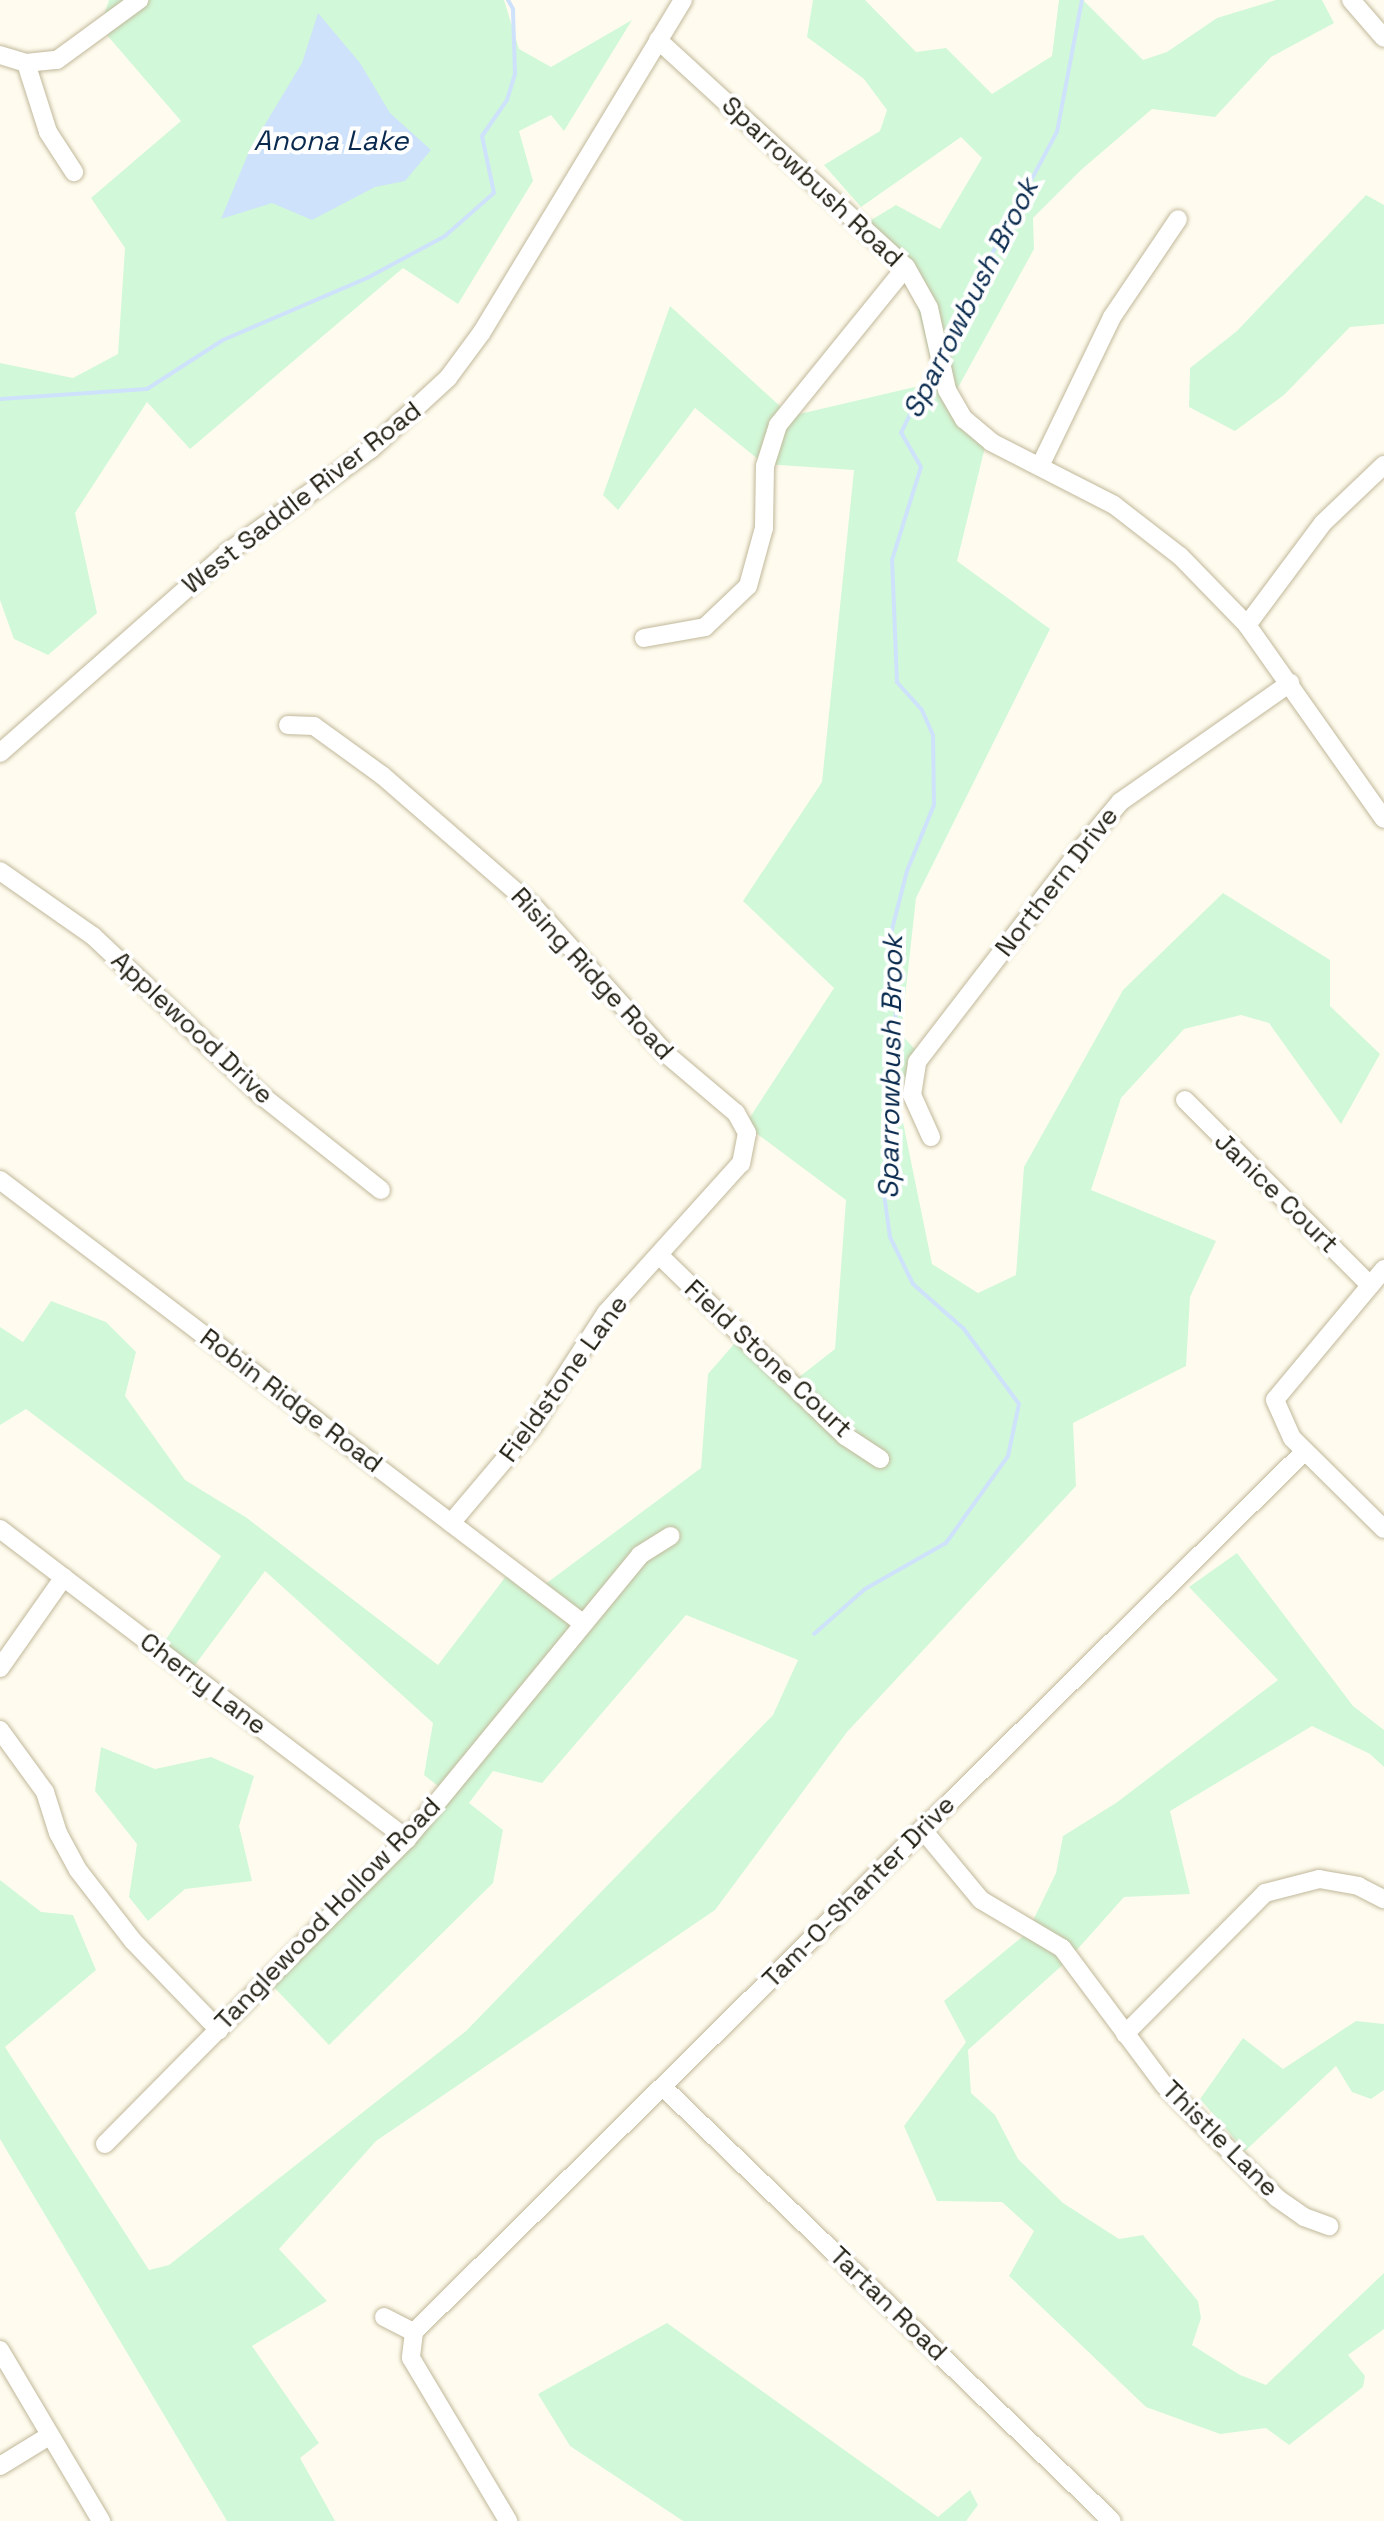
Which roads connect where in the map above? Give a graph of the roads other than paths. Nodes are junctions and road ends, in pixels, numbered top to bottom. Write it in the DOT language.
graph roads {
  1 [pos="139,0"];
  2 [pos="683,0"];
  3 [pos="1351,0"];
  4 [pos="1384,38"];
  5 [pos="658,40"];
  6 [pos="0,55"];
  7 [pos="26,63"];
  8 [pos="74,172"];
  9 [pos="1178,219"];
  10 [pos="906,267"];
  11 [pos="1041,464"];
  12 [pos="1384,465"];
  13 [pos="1247,625"];
  14 [pos="644,638"];
  15 [pos="1290,683"];
  16 [pos="288,725"];
  17 [pos="0,753"];
  18 [pos="1384,819"];
  19 [pos="0,871"];
  20 [pos="1185,1100"];
  21 [pos="931,1137"];
  22 [pos="741,1163"];
  23 [pos="0,1180"];
  24 [pos="381,1190"];
  25 [pos="659,1255"];
  26 [pos="1384,1269"];
  27 [pos="1370,1285"];
  28 [pos="1304,1452"];
  29 [pos="880,1459"];
  30 [pos="451,1523"];
  31 [pos="0,1529"];
  32 [pos="1384,1529"];
  33 [pos="671,1536"];
  34 [pos="64,1577"];
  35 [pos="581,1622"];
  36 [pos="0,1668"];
  37 [pos="0,1730"];
  38 [pos="922,1829"];
  39 [pos="407,1839"];
  40 [pos="1384,1899"];
  41 [pos="219,2030"];
  42 [pos="1125,2034"];
  43 [pos="663,2087"];
  44 [pos="105,2144"];
  45 [pos="1329,2226"];
  46 [pos="384,2317"];
  47 [pos="414,2332"];
  48 [pos="0,2350"];
  49 [pos="49,2436"];
  50 [pos="0,2466"];
  51 [pos="101,2521"];
  52 [pos="508,2521"];
  53 [pos="1112,2521"];
  1 -- 7 [label="street"];
  2 -- 5 [label="street, West Saddle River Road"];
  3 -- 4 [label="street"];
  5 -- 10 [label="street, Sparrowbush Road"];
  5 -- 17 [label="street, West Saddle River Road"];
  6 -- 7 [label="street"];
  7 -- 8 [label="street"];
  9 -- 11 [label="street"];
  10 -- 11 [label="street, Sparrowbush Road"];
  10 -- 14 [label="street"];
  11 -- 13 [label="street, Sparrowbush Road"];
  12 -- 13 [label="street"];
  13 -- 15 [label="street, Sparrowbush Road"];
  15 -- 18 [label="street, Sparrowbush Road"];
  15 -- 21 [label="street, Northern Drive"];
  16 -- 22 [label="street, Rising Ridge Road"];
  19 -- 24 [label="street, Applewood Drive"];
  20 -- 27 [label="street, Janice Court"];
  22 -- 25 [label="street, Fieldstone Lane"];
  23 -- 30 [label="street, Robin Ridge Road"];
  25 -- 29 [label="street, Field Stone Court"];
  25 -- 30 [label="street, Fieldstone Lane"];
  26 -- 27 [label="street"];
  27 -- 28 [label="street"];
  28 -- 32 [label="street"];
  28 -- 38 [label="street, Tam-O-Shanter Drive"];
  30 -- 35 [label="street, Robin Ridge Road"];
  31 -- 34 [label="street, Cherry Lane"];
  33 -- 35 [label="street, Tanglewood Hollow Road"];
  34 -- 36 [label="street"];
  34 -- 39 [label="street, Cherry Lane"];
  35 -- 39 [label="street, Tanglewood Hollow Road"];
  37 -- 41 [label="street"];
  38 -- 42 [label="street, Thistle Lane"];
  38 -- 43 [label="street, Tam-O-Shanter Drive"];
  39 -- 41 [label="street, Tanglewood Hollow Road"];
  40 -- 42 [label="street"];
  41 -- 44 [label="street, Tanglewood Hollow Road"];
  42 -- 45 [label="street, Thistle Lane"];
  43 -- 47 [label="street, Tam-O-Shanter Drive"];
  43 -- 53 [label="street, Tartan Road"];
  46 -- 47 [label="street"];
  47 -- 52 [label="street"];
  48 -- 49 [label="street"];
  49 -- 50 [label="street"];
  49 -- 51 [label="street"];
}
